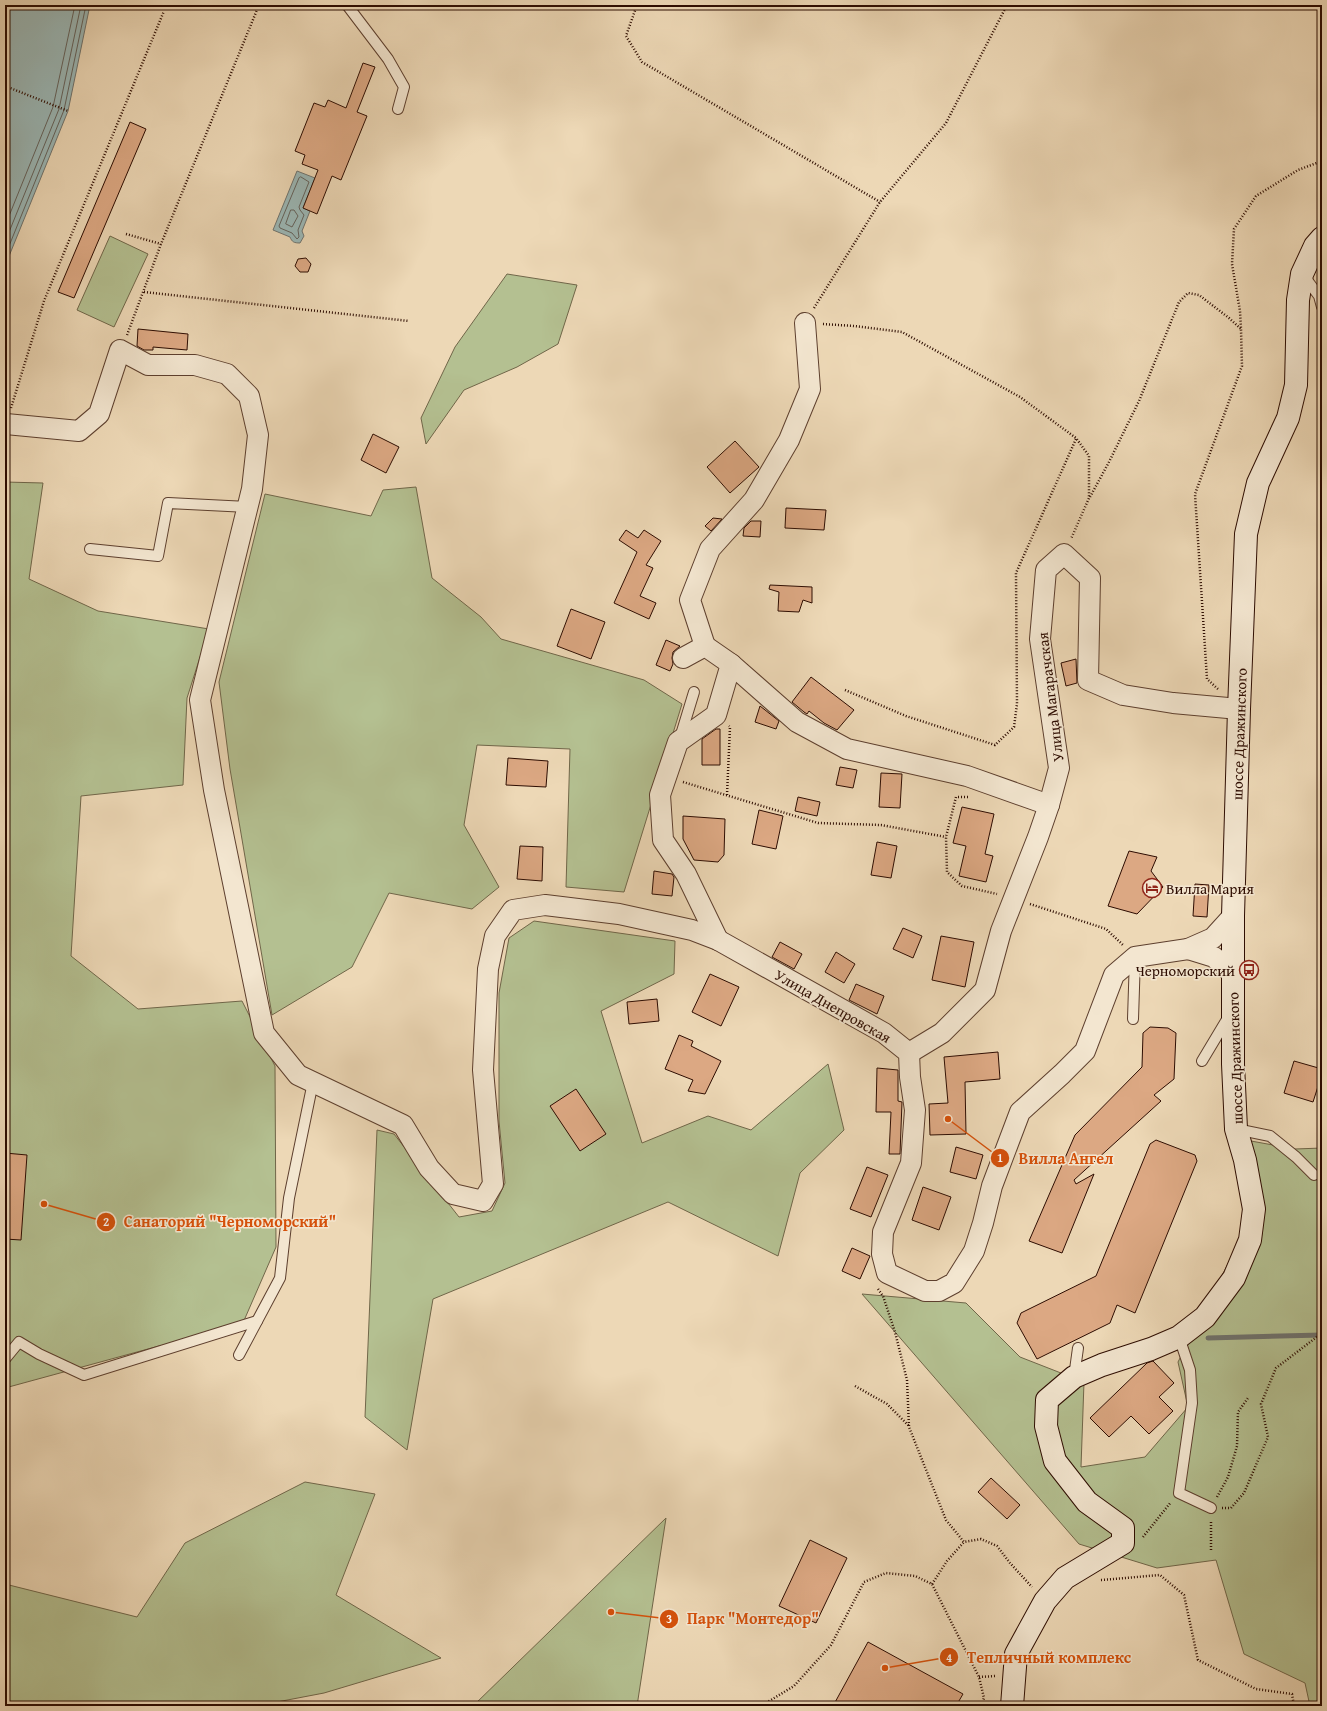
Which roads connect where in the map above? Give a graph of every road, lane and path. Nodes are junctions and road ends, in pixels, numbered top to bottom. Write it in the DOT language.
graph roads {
  1 [pos="259,5"];
  2 [pos="347,5"];
  3 [pos="637,5"];
  4 [pos="1007,5"];
  5 [pos="164,11"];
  6 [pos="5,86"];
  7 [pos="398,109"];
  8 [pos="68,111"];
  9 [pos="1322,161"];
  10 [pos="880,202"];
  11 [pos="126,234"];
  12 [pos="1322,238"];
  13 [pos="161,244"];
  14 [pos="1302,274"];
  15 [pos="144,292"];
  16 [pos="1322,307"];
  17 [pos="409,321"];
  18 [pos="805,323"];
  19 [pos="1241,329"];
  20 [pos="120,350"];
  21 [pos="6,424"];
  22 [pos="1076,438"];
  23 [pos="1089,498"];
  24 [pos="248,507"];
  25 [pos="90,549"];
  26 [pos="1064,554"];
  27 [pos="705,646"];
  28 [pos="683,658"];
  29 [pos="731,664"];
  30 [pos="845,690"];
  31 [pos="694,692"];
  32 [pos="1239,709"];
  33 [pos="716,715"];
  34 [pos="678,742"];
  35 [pos="666,777"];
  36 [pos="727,794"];
  37 [pos="956,797"];
  38 [pos="1049,804"];
  39 [pos="946,837"];
  40 [pos="1014,898"];
  41 [pos="1233,916"];
  42 [pos="718,940"];
  43 [pos="1188,949"];
  44 [pos="1135,957"];
  45 [pos="1233,974"];
  46 [pos="1233,1009"];
  47 [pos="1133,1019"];
  48 [pos="909,1053"];
  49 [pos="1202,1061"];
  50 [pos="314,1082"];
  51 [pos="1236,1129"];
  52 [pos="1314,1175"];
  53 [pos="887,1273"];
  54 [pos="257,1322"];
  55 [pos="1322,1334"];
  56 [pos="1179,1337"];
  57 [pos="1078,1348"];
  58 [pos="240,1355"];
  59 [pos="5,1359"];
  60 [pos="1074,1377"];
  61 [pos="855,1386"];
  62 [pos="1248,1398"];
  63 [pos="909,1427"];
  64 [pos="1179,1493"];
  65 [pos="1211,1508"];
  66 [pos="964,1542"];
  67 [pos="1123,1543"];
  68 [pos="1211,1550"];
  69 [pos="1094,1583"];
  70 [pos="932,1584"];
  71 [pos="1045,1601"];
  72 [pos="761,1706"];
  73 [pos="981,1706"];
  74 [pos="1012,1706"];
  75 [pos="1294,1706"];
  1 -- 13 [label="path"];
  2 -- 7 [label="lane"];
  3 -- 10 [label="path"];
  4 -- 10 [label="path"];
  5 -- 21 [label="path"];
  6 -- 8 [label="path"];
  9 -- 19 [label="path"];
  10 -- 18 [label="path"];
  11 -- 13 [label="path"];
  12 -- 14 [label="main road, шоссе Дражинского"];
  13 -- 15 [label="path"];
  14 -- 16 [label="lane"];
  14 -- 32 [label="main road, шоссе Дражинского"];
  15 -- 17 [label="path"];
  15 -- 20 [label="path"];
  18 -- 22 [label="path"];
  18 -- 27 [label="street"];
  19 -- 23 [label="path"];
  19 -- 32 [label="path"];
  20 -- 21 [label="street"];
  20 -- 24 [label="street"];
  22 -- 23 [label="path"];
  22 -- 30 [label="path"];
  23 -- 26 [label="path"];
  24 -- 25 [label="lane"];
  24 -- 50 [label="street"];
  26 -- 32 [label="street"];
  26 -- 38 [label="street, Улица Магарачская"];
  27 -- 28 [label="street"];
  27 -- 29 [label="street"];
  29 -- 33 [label="street"];
  29 -- 38 [label="street"];
  31 -- 34 [label="lane"];
  32 -- 41 [label="main road, шоссе Дражинского"];
  33 -- 34 [label="street"];
  33 -- 36 [label="path"];
  34 -- 35 [label="street"];
  35 -- 36 [label="path"];
  35 -- 42 [label="street"];
  36 -- 39 [label="path"];
  37 -- 39 [label="path"];
  38 -- 40 [label="street, Улица Магарачская"];
  39 -- 40 [label="path"];
  40 -- 44 [label="path"];
  40 -- 48 [label="street, Улица Магарачская"];
  41 -- 43 [label="street"];
  41 -- 45 [label="main road, шоссе Дражинского"];
  42 -- 48 [label="street, Улица Днепровская"];
  42 -- 50 [label="street, Улица Днепровская"];
  43 -- 44 [label="street"];
  43 -- 45 [label="street"];
  44 -- 47 [label="lane"];
  44 -- 53 [label="street"];
  45 -- 46 [label="main road, шоссе Дражинского"];
  46 -- 49 [label="lane"];
  46 -- 51 [label="main road, шоссе Дражинского"];
  48 -- 53 [label="street"];
  50 -- 54 [label="lane"];
  51 -- 52 [label="lane"];
  51 -- 56 [label="main road, шоссе Дражинского"];
  53 -- 63 [label="path"];
  54 -- 58 [label="lane"];
  54 -- 59 [label="lane"];
  55 -- 65 [label="path"];
  56 -- 60 [label="main road, шоссе Дражинского"];
  56 -- 64 [label="lane"];
  57 -- 60 [label="lane"];
  60 -- 67 [label="main road, шоссе Дражинского"];
  61 -- 63 [label="path"];
  62 -- 65 [label="path"];
  63 -- 66 [label="path"];
  64 -- 65 [label="lane"];
  64 -- 67 [label="path"];
  65 -- 68 [label="path"];
  66 -- 70 [label="path"];
  66 -- 71 [label="path"];
  67 -- 71 [label="main road"];
  69 -- 75 [label="path"];
  70 -- 72 [label="path"];
  70 -- 73 [label="path"];
  71 -- 74 [label="main road"];
}
